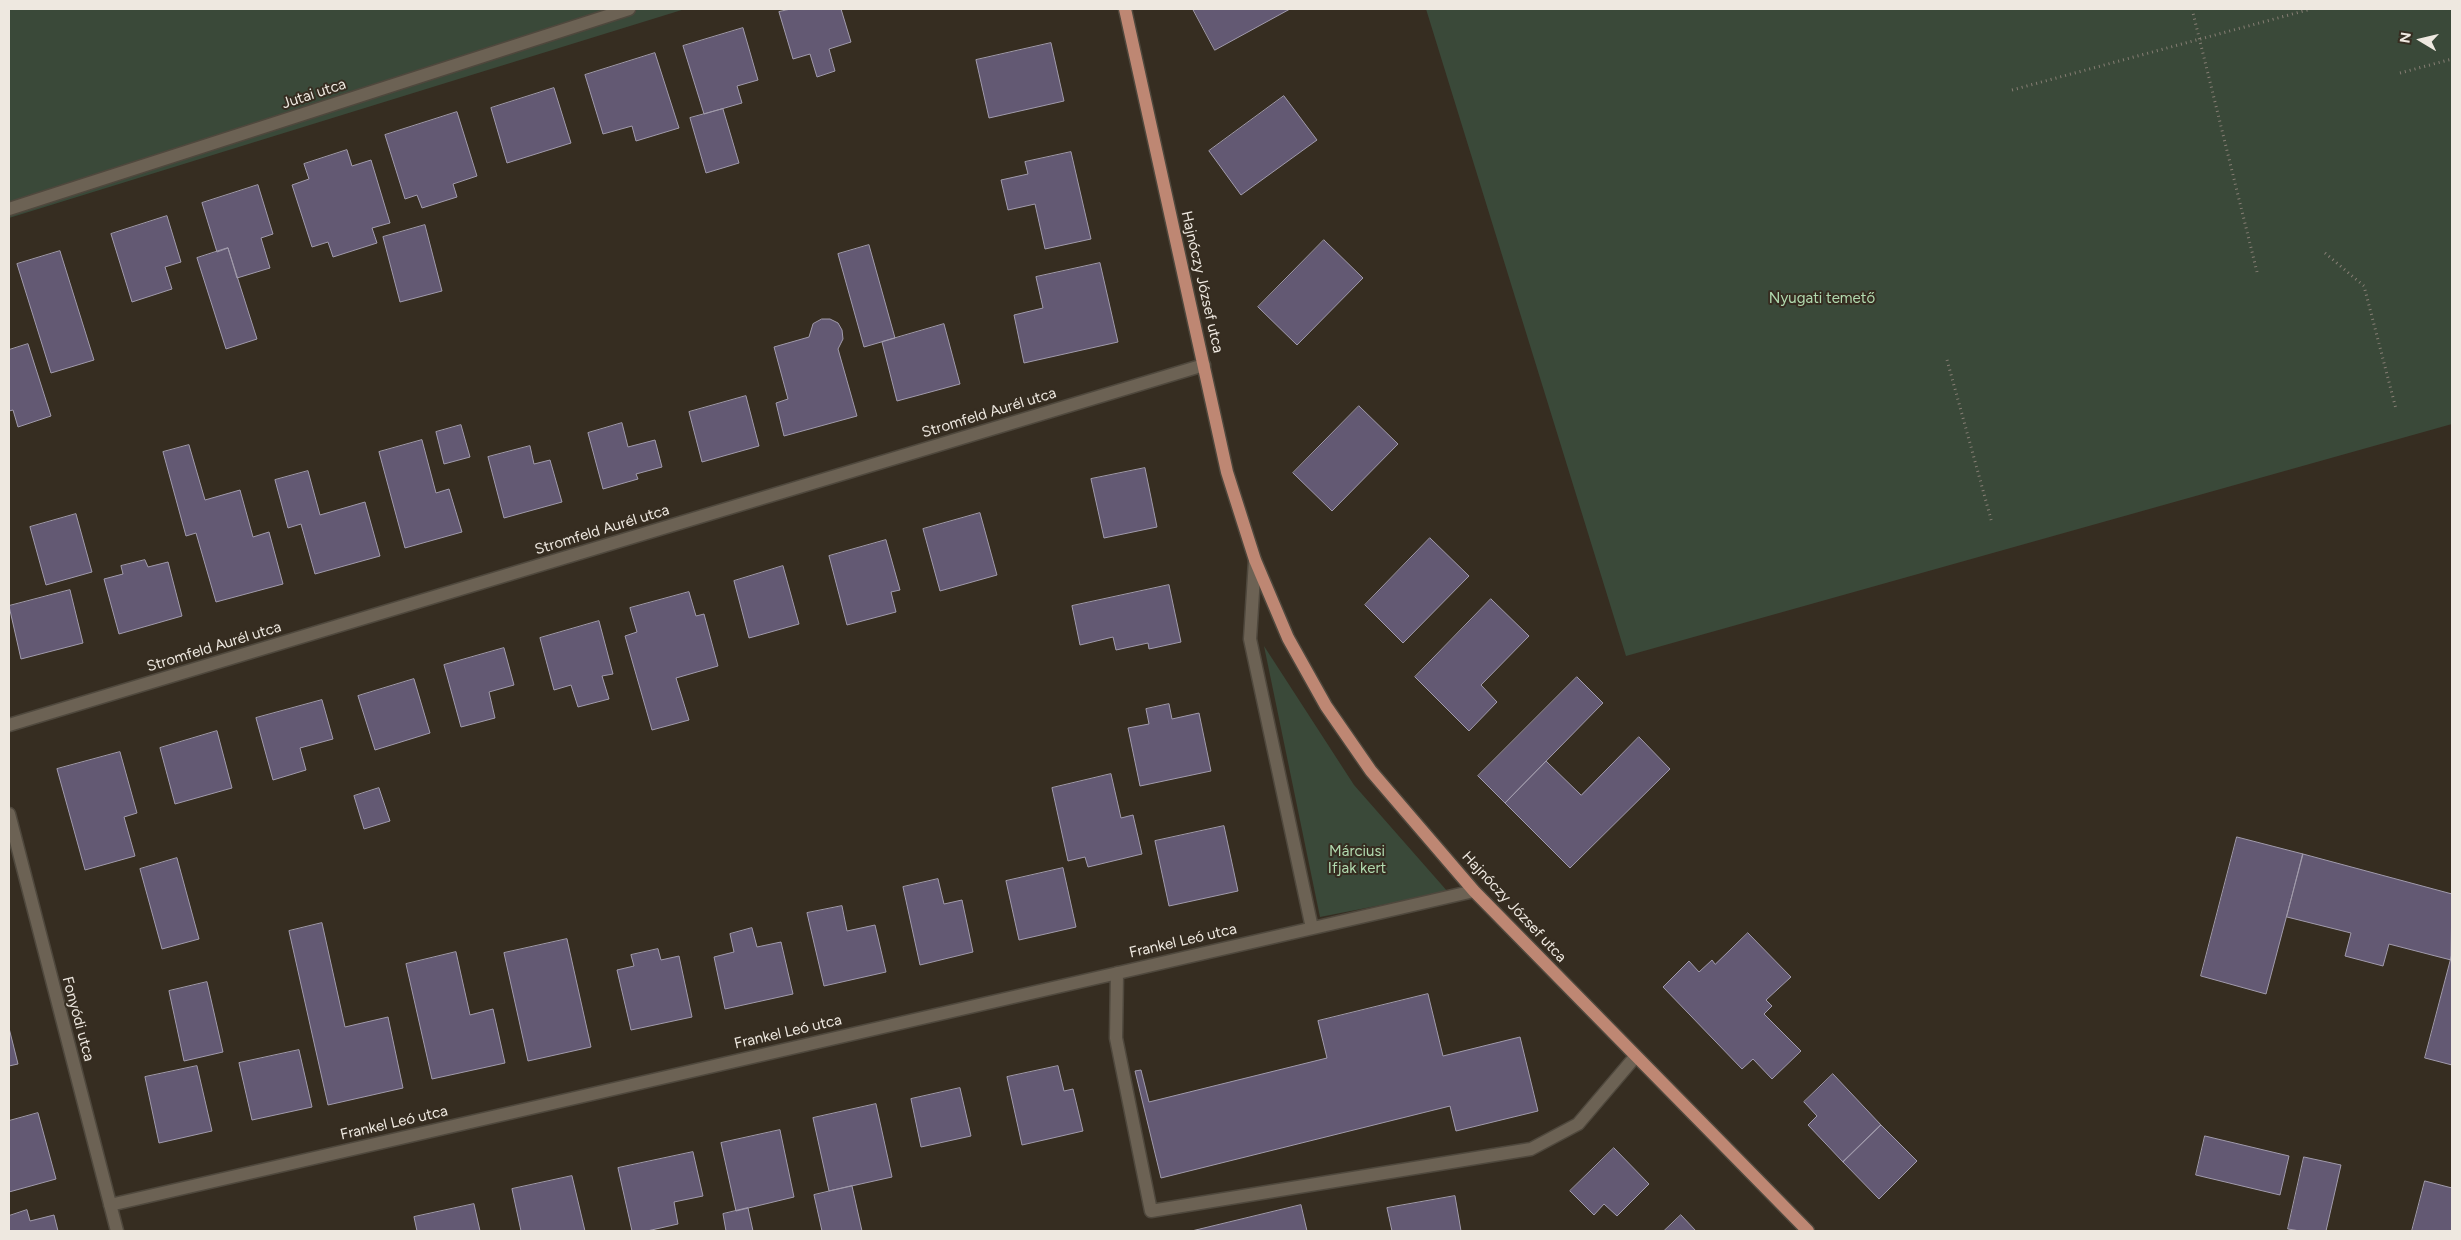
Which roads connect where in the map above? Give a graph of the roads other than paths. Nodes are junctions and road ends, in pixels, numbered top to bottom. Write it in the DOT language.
graph roads {
  1 [pos="629,9"];
  2 [pos="1125,9"];
  3 [pos="9,209"];
  4 [pos="1204,365"];
  5 [pos="1255,560"];
  6 [pos="9,725"];
  7 [pos="9,814"];
  8 [pos="1474,890"];
  9 [pos="1312,928"];
  10 [pos="1117,973"];
  11 [pos="1635,1057"];
  12 [pos="110,1205"];
  13 [pos="117,1231"];
  14 [pos="1808,1231"];
  1 -- 3 [label="street, Jutai utca"];
  2 -- 4 [label="main road, Hajnóczy József utca"];
  4 -- 5 [label="main road, Hajnóczy József utca"];
  4 -- 6 [label="street, Stromfeld Aurél utca"];
  5 -- 8 [label="main road, Hajnóczy József utca"];
  5 -- 9 [label="street, Hajnóczy József utca"];
  7 -- 12 [label="street, Fonyódi utca"];
  8 -- 9 [label="street, Frankel Leó utca"];
  8 -- 11 [label="main road, Hajnóczy József utca"];
  9 -- 10 [label="street, Frankel Leó utca"];
  10 -- 11 [label="street"];
  10 -- 12 [label="street, Frankel Leó utca"];
  11 -- 14 [label="main road, Hajnóczy József utca"];
  12 -- 13 [label="street, Fonyódi utca"];
}
